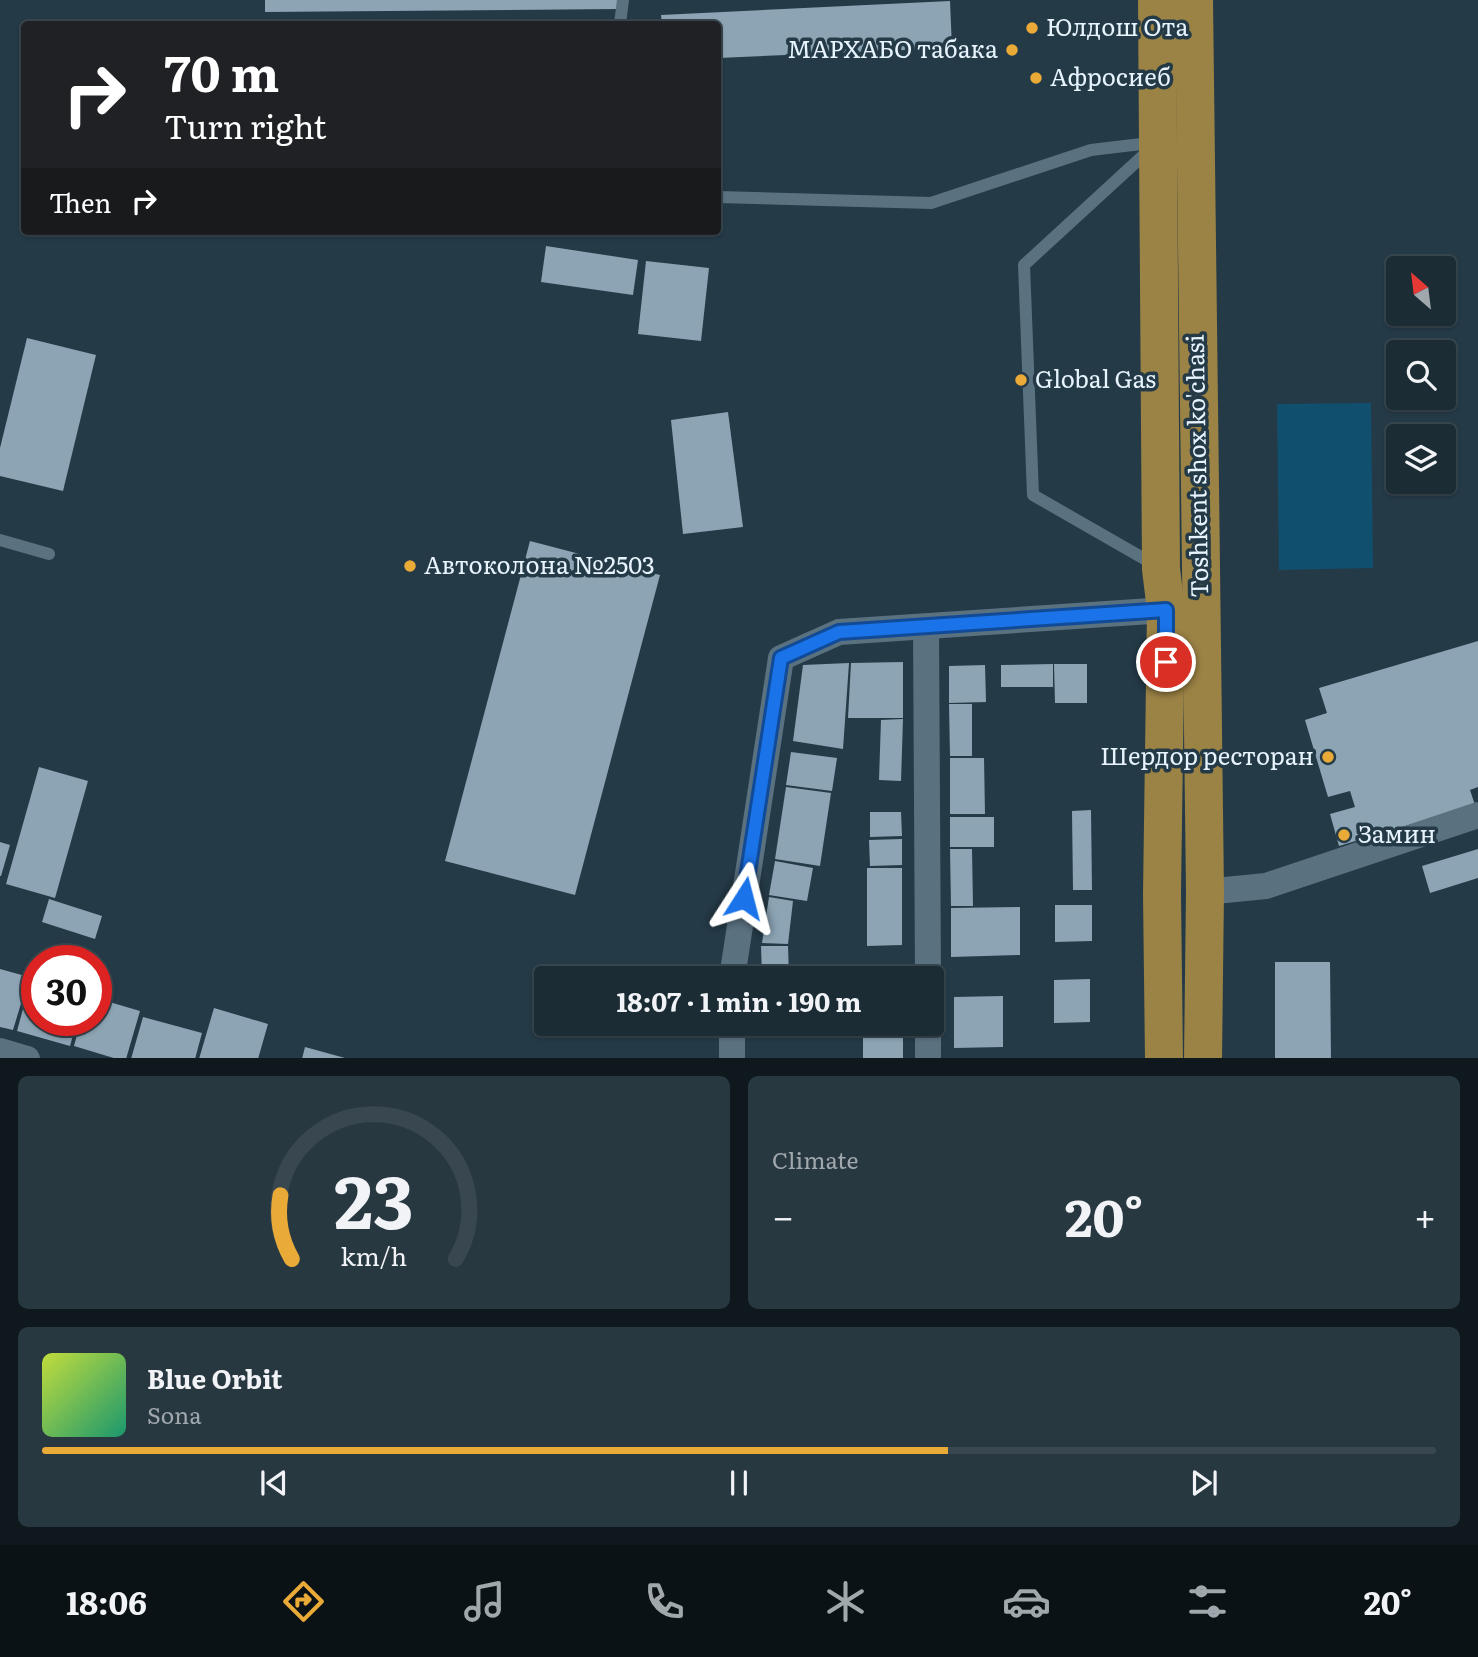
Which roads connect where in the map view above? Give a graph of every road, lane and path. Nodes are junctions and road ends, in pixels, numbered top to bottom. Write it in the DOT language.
graph roads {
  1 [pos="623,0"];
  2 [pos="1157,0"];
  3 [pos="1194,0"];
  4 [pos="620,21"];
  5 [pos="1157,142"];
  6 [pos="721,197"];
  7 [pos="0,540"];
  8 [pos="49,554"];
  9 [pos="1161,569"];
  10 [pos="1166,610"];
  11 [pos="926,627"];
  12 [pos="1478,816"];
  13 [pos="1205,892"];
  14 [pos="734,966"];
  15 [pos="928,966"];
  16 [pos="732,1036"];
  17 [pos="928,1036"];
  18 [pos="732,1058"];
  19 [pos="928,1058"];
  20 [pos="1164,1058"];
  21 [pos="1203,1058"];
  1 -- 4 [label="lane"];
  2 -- 5 [label="main road, Toshkent shox ko'chasi"];
  3 -- 13 [label="main road, Toshkent shox ko'chasi"];
  5 -- 6 [label="lane"];
  5 -- 9 [label="main road, Toshkent shox ko'chasi"];
  5 -- 9 [label="lane"];
  7 -- 8 [label="lane"];
  9 -- 10 [label="main road, Toshkent shox ko'chasi"];
  10 -- 11 [label="street"];
  10 -- 20 [label="main road, Toshkent shox ko'chasi"];
  11 -- 14 [label="street"];
  11 -- 15 [label="street"];
  12 -- 13 [label="street"];
  13 -- 21 [label="main road, Toshkent shox ko'chasi"];
  16 -- 18 [label="street"];
  17 -- 19 [label="street"];
}
